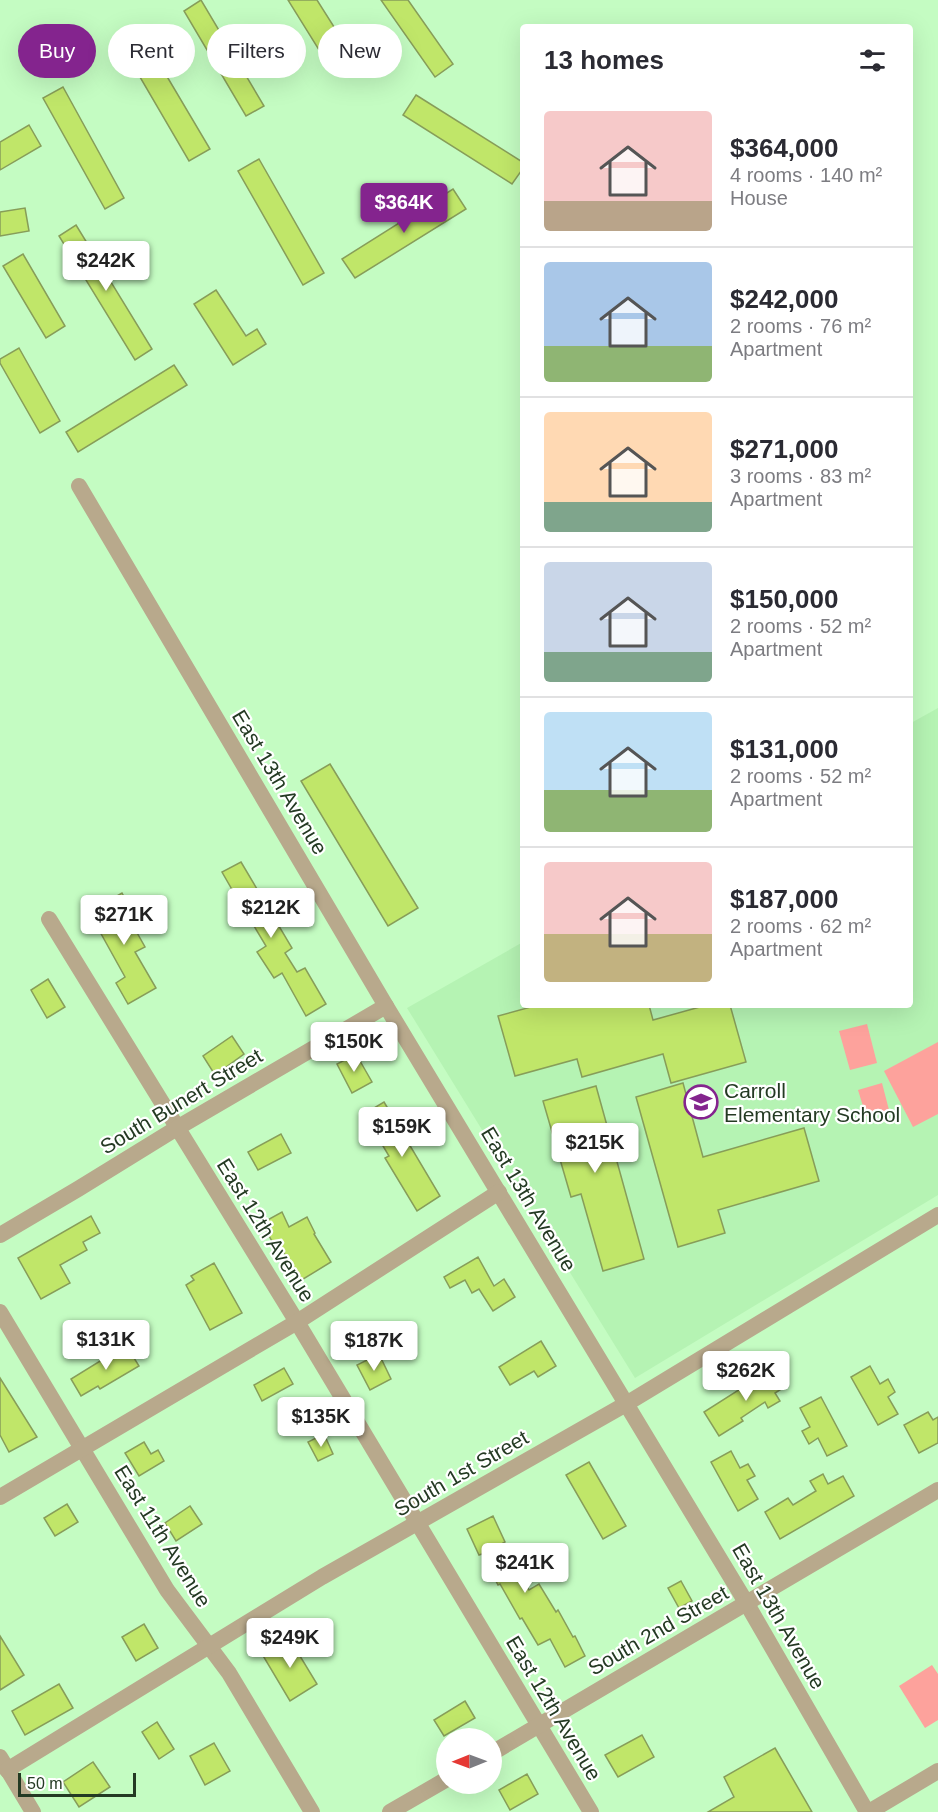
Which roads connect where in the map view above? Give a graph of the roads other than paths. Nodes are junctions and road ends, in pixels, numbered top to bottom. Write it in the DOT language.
graph roads {
  1 [pos="79,486"];
  2 [pos="49,919"];
  3 [pos="386,1006"];
  4 [pos="177,1128"];
  5 [pos="499,1192"];
  6 [pos="938,1215"];
  7 [pos="0,1235"];
  8 [pos="0,1312"];
  9 [pos="297,1322"];
  10 [pos="626,1404"];
  11 [pos="82,1449"];
  12 [pos="938,1490"];
  13 [pos="0,1497"];
  14 [pos="418,1524"];
  15 [pos="747,1604"];
  16 [pos="208,1647"];
  17 [pos="539,1725"];
  18 [pos="502,1747"];
  19 [pos="4,1763"];
  20 [pos="938,1771"];
  21 [pos="436,1785"];
  22 [pos="33,1812"];
  23 [pos="312,1812"];
  24 [pos="390,1812"];
  25 [pos="591,1812"];
  26 [pos="868,1812"];
  1 -- 3 [label="street, East 13th Avenue"];
  2 -- 4 [label="street, East 12th Avenue"];
  3 -- 4 [label="street, South Bunert Street"];
  3 -- 5 [label="street, East 13th Avenue"];
  4 -- 7 [label="street, South Bunert Street"];
  4 -- 9 [label="street, East 12th Avenue"];
  5 -- 9 [label="street"];
  5 -- 10 [label="street, East 13th Avenue"];
  6 -- 10 [label="street, South 1st Street"];
  8 -- 11 [label="street, East 11th Avenue"];
  9 -- 11 [label="street"];
  9 -- 14 [label="street, East 12th Avenue"];
  10 -- 14 [label="street, South 1st Street"];
  10 -- 15 [label="street, East 13th Avenue"];
  11 -- 13 [label="street"];
  11 -- 16 [label="street, East 11th Avenue"];
  12 -- 15 [label="street, South 2nd Street"];
  14 -- 16 [label="street, South 1st Street"];
  14 -- 17 [label="street, East 12th Avenue"];
  15 -- 17 [label="street, South 2nd Street"];
  15 -- 26 [label="street, East 13th Avenue"];
  16 -- 19 [label="street, South 1st Street"];
  16 -- 23 [label="street, East 11th Avenue"];
  17 -- 18 [label="street, South 2nd Street"];
  17 -- 25 [label="street, East 12th Avenue"];
  19 -- 22 [label="street"];
  20 -- 26 [label="street"];
  21 -- 24 [label="street"];
}
